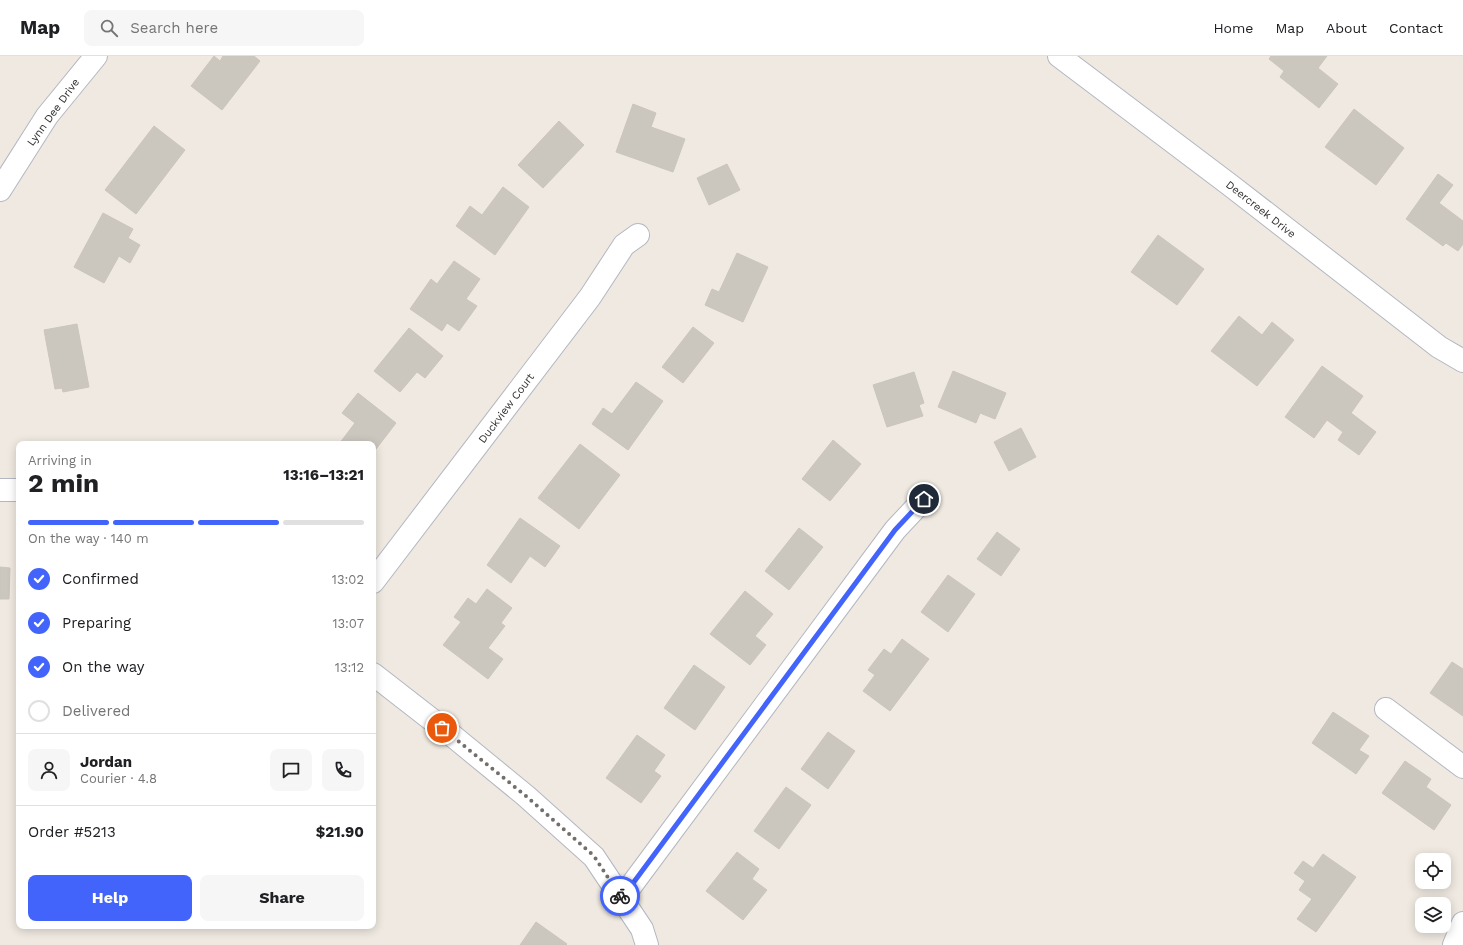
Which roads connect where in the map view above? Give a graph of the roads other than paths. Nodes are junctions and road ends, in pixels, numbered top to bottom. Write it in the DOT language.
graph roads {
  1 [pos="96,56"];
  2 [pos="1059,56"];
  3 [pos="0,190"];
  4 [pos="638,235"];
  5 [pos="1463,361"];
  6 [pos="0,490"];
  7 [pos="16,490"];
  8 [pos="924,499"];
  9 [pos="376,578"];
  10 [pos="376,676"];
  11 [pos="1386,709"];
  12 [pos="1463,767"];
  13 [pos="622,898"];
  14 [pos="1463,923"];
  15 [pos="647,945"];
  16 [pos="1454,945"];
  1 -- 3 [label="street, Lynn Dee Drive"];
  2 -- 5 [label="street, Deercreek Drive"];
  4 -- 9 [label="street, Duckview Court"];
  6 -- 7 [label="street"];
  8 -- 13 [label="street"];
  10 -- 13 [label="street"];
  11 -- 12 [label="street"];
  13 -- 15 [label="street"];
  14 -- 16 [label="street"];
}
